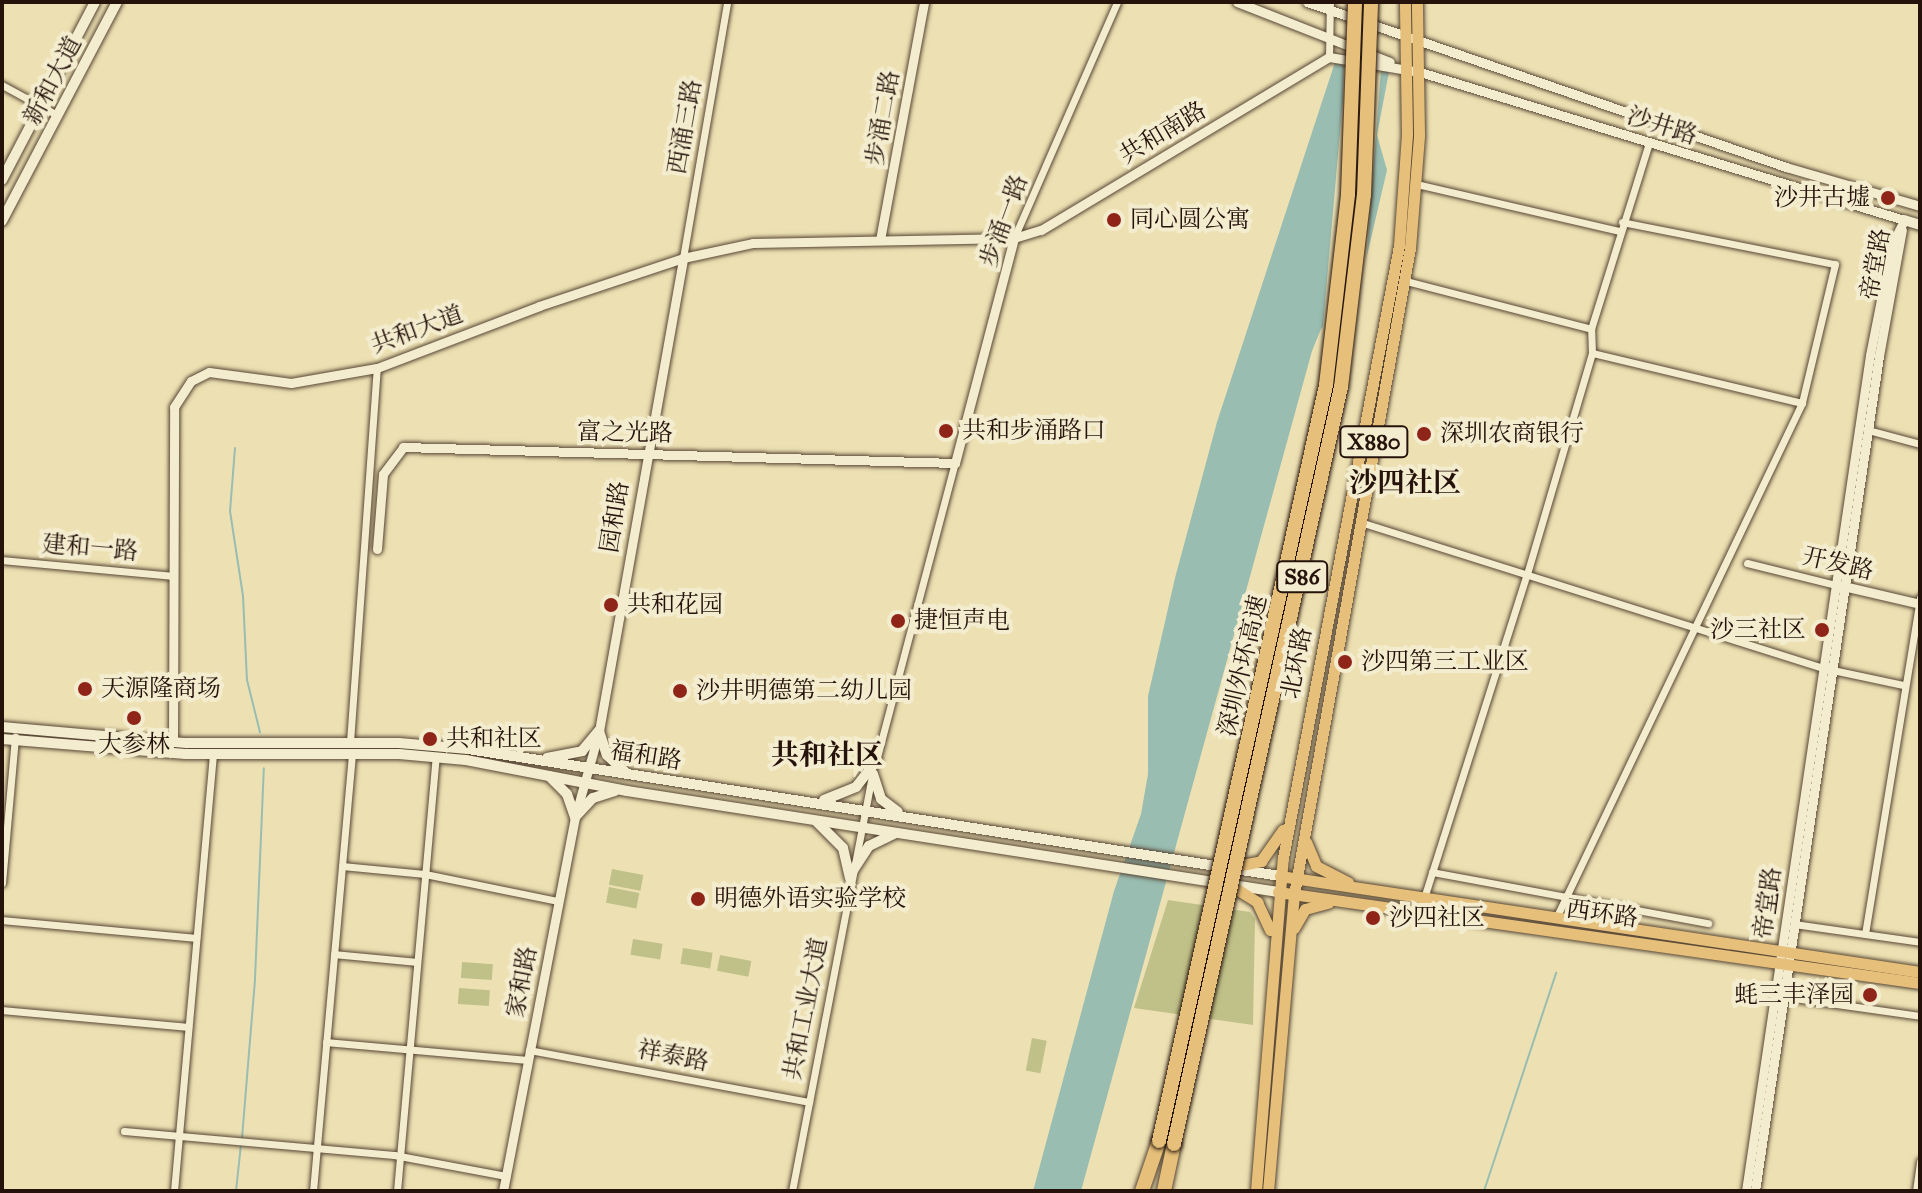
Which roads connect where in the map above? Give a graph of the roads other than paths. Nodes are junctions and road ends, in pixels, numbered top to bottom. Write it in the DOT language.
graph roads {
  1 [pos="95,2"];
  2 [pos="117,2"];
  3 [pos="727,2"];
  4 [pos="924,2"];
  5 [pos="1117,2"];
  6 [pos="1237,2"];
  7 [pos="1307,2"];
  8 [pos="1355,2"];
  9 [pos="1371,2"];
  10 [pos="1405,2"];
  11 [pos="1417,2"];
  12 [pos="1330,8"];
  13 [pos="1403,36"];
  14 [pos="1330,39"];
  15 [pos="1420,42"];
  16 [pos="1329,57"];
  17 [pos="1409,69"];
  18 [pos="2,85"];
  19 [pos="41,106"];
  20 [pos="57,115"];
  21 [pos="1649,143"];
  22 [pos="2,180"];
  23 [pos="1416,184"];
  24 [pos="1920,206"];
  25 [pos="1904,220"];
  26 [pos="2,221"];
  27 [pos="1622,222"];
  28 [pos="1920,225"];
  29 [pos="1620,231"];
  30 [pos="1014,238"];
  31 [pos="880,240"];
  32 [pos="683,258"];
  33 [pos="1406,281"];
  34 [pos="1591,329"];
  35 [pos="1592,353"];
  36 [pos="377,368"];
  37 [pos="1802,403"];
  38 [pos="1868,430"];
  39 [pos="1920,444"];
  40 [pos="646,453"];
  41 [pos="955,463"];
  42 [pos="1360,522"];
  43 [pos="377,549"];
  44 [pos="2,560"];
  45 [pos="1747,563"];
  46 [pos="1527,574"];
  47 [pos="173,576"];
  48 [pos="1840,586"];
  49 [pos="1919,601"];
  50 [pos="1696,628"];
  51 [pos="1827,669"];
  52 [pos="1903,685"];
  53 [pos="2,727"];
  54 [pos="599,731"];
  55 [pos="15,734"];
  56 [pos="2,739"];
  57 [pos="173,742"];
  58 [pos="351,748"];
  59 [pos="213,755"];
  60 [pos="436,757"];
  61 [pos="539,759"];
  62 [pos="877,760"];
  63 [pos="589,768"];
  64 [pos="543,773"];
  65 [pos="873,774"];
  66 [pos="629,775"];
  67 [pos="585,783"];
  68 [pos="627,791"];
  69 [pos="810,801"];
  70 [pos="865,809"];
  71 [pos="1291,811"];
  72 [pos="908,815"];
  73 [pos="575,817"];
  74 [pos="807,818"];
  75 [pos="862,826"];
  76 [pos="1304,832"];
  77 [pos="904,833"];
  78 [pos="342,866"];
  79 [pos="1231,867"];
  80 [pos="1432,872"];
  81 [pos="425,874"];
  82 [pos="1280,876"];
  83 [pos="850,878"];
  84 [pos="1297,879"];
  85 [pos="2,883"];
  86 [pos="1227,883"];
  87 [pos="1363,889"];
  88 [pos="1278,892"];
  89 [pos="1294,894"];
  90 [pos="1424,898"];
  91 [pos="1562,899"];
  92 [pos="558,901"];
  93 [pos="1348,901"];
  94 [pos="1556,918"];
  95 [pos="2,920"];
  96 [pos="1708,923"];
  97 [pos="1794,924"];
  98 [pos="1865,934"];
  99 [pos="196,938"];
  100 [pos="1273,940"];
  101 [pos="1920,942"];
  102 [pos="1287,943"];
  103 [pos="334,954"];
  104 [pos="1785,957"];
  105 [pos="417,962"];
  106 [pos="1920,972"];
  107 [pos="1920,983"];
  108 [pos="1779,996"];
  109 [pos="2,1010"];
  110 [pos="1920,1016"];
  111 [pos="188,1027"];
  112 [pos="326,1042"];
  113 [pos="409,1050"];
  114 [pos="528,1055"];
  115 [pos="809,1102"];
  116 [pos="124,1131"];
  117 [pos="179,1136"];
  118 [pos="316,1148"];
  119 [pos="400,1156"];
  120 [pos="1920,1161"];
  121 [pos="506,1176"];
  122 [pos="174,1191"];
  123 [pos="313,1191"];
  124 [pos="397,1191"];
  125 [pos="503,1191"];
  126 [pos="792,1191"];
  127 [pos="1145,1191"];
  128 [pos="1166,1191"];
  129 [pos="1256,1191"];
  130 [pos="1268,1191"];
  131 [pos="1746,1191"];
  132 [pos="1755,1191"];
  133 [pos="1916,1191"];
  1 -- 19 [label="main road, 新和大道"];
  2 -- 20 [label="main road, 新和大道"];
  3 -- 32 [label="street, 西涌三路"];
  4 -- 31 [label="street, 步涌二路"];
  5 -- 30 [label="street, 步涌一路"];
  6 -- 14 [label="street"];
  7 -- 12 [label="street"];
  8 -- 127 [label="highway, 深圳外环高速 / S86, bridge"];
  9 -- 128 [label="highway, 深圳外环高速 / S86, bridge"];
  10 -- 13 [label="main road, 北环路 / X880"];
  11 -- 15 [label="main road, 北环路 / X880"];
  12 -- 13 [label="street, bridge"];
  12 -- 14 [label="street"];
  13 -- 15 [label="street"];
  13 -- 17 [label="main road, 北环路 / X880"];
  14 -- 16 [label="street"];
  14 -- 17 [label="street, bridge"];
  15 -- 17 [label="main road, 北环路 / X880"];
  15 -- 24 [label="street"];
  16 -- 17 [label="street, bridge"];
  16 -- 30 [label="street, 共和南路"];
  17 -- 21 [label="street, 沙井路"];
  17 -- 23 [label="main road, 北环路 / X880"];
  17 -- 71 [label="main road, 北环路 / X880"];
  18 -- 19 [label="street"];
  19 -- 20 [label="street"];
  19 -- 22 [label="main road, 新和大道"];
  20 -- 26 [label="main road, 新和大道"];
  21 -- 25 [label="street, 沙井路"];
  21 -- 27 [label="street"];
  23 -- 29 [label="street"];
  23 -- 33 [label="main road, 北环路 / X880"];
  25 -- 28 [label="main road"];
  25 -- 38 [label="street, 帝堂路"];
  25 -- 48 [label="street, 帝堂路"];
  27 -- 29 [label="street"];
  27 -- 37 [label="street"];
  29 -- 34 [label="street"];
  30 -- 31 [label="street, 共和大道"];
  30 -- 41 [label="street, 步涌一路"];
  31 -- 32 [label="street, 共和大道"];
  32 -- 36 [label="street, 共和大道"];
  32 -- 40 [label="street, 园和路"];
  33 -- 34 [label="street"];
  33 -- 42 [label="main road, 北环路 / X880"];
  34 -- 35 [label="street"];
  35 -- 37 [label="street"];
  35 -- 46 [label="street"];
  36 -- 47 [label="street, 共和大道"];
  36 -- 58 [label="street"];
  37 -- 50 [label="street"];
  38 -- 39 [label="street"];
  38 -- 48 [label="street, 帝堂路"];
  40 -- 41 [label="street, 富之光路"];
  40 -- 43 [label="street, 富之光路"];
  40 -- 54 [label="street, 园和路"];
  41 -- 62 [label="street, 共和工业大道"];
  42 -- 46 [label="street"];
  42 -- 76 [label="main road, 北环路 / X880"];
  44 -- 47 [label="street, 建和一路"];
  45 -- 48 [label="street, 开发路"];
  46 -- 50 [label="street"];
  46 -- 80 [label="street"];
  47 -- 57 [label="street, 共和大道"];
  48 -- 49 [label="street, 开发路"];
  48 -- 51 [label="street, 帝堂路"];
  49 -- 52 [label="street"];
  50 -- 51 [label="street"];
  50 -- 91 [label="street"];
  51 -- 52 [label="street"];
  51 -- 97 [label="street, 帝堂路"];
  51 -- 104 [label="street, 帝堂路"];
  52 -- 98 [label="street"];
  53 -- 55 [label="main road, 福和路"];
  54 -- 61 [label="main road"];
  54 -- 63 [label="street, 园和路"];
  54 -- 66 [label="main road"];
  55 -- 56 [label="main road, 福和路"];
  55 -- 57 [label="main road, 福和路"];
  55 -- 59 [label="main road, 福和路"];
  55 -- 85 [label="street"];
  57 -- 58 [label="main road, 福和路"];
  58 -- 59 [label="main road, 福和路"];
  58 -- 60 [label="main road, 福和路"];
  58 -- 61 [label="main road, 福和路"];
  58 -- 78 [label="street"];
  59 -- 99 [label="street"];
  60 -- 64 [label="main road, 福和路"];
  60 -- 81 [label="street"];
  61 -- 63 [label="main road, 福和路"];
  62 -- 65 [label="street, 共和工业大道"];
  62 -- 69 [label="main road"];
  63 -- 66 [label="main road, 福和路"];
  63 -- 67 [label="street, 园和路"];
  64 -- 67 [label="main road, 福和路"];
  64 -- 73 [label="main road"];
  65 -- 70 [label="street, 共和工业大道"];
  65 -- 72 [label="main road"];
  66 -- 69 [label="main road, 福和路"];
  67 -- 68 [label="main road, 福和路"];
  67 -- 73 [label="street, 家和路"];
  68 -- 73 [label="main road"];
  68 -- 74 [label="main road, 福和路"];
  69 -- 70 [label="main road, 福和路"];
  70 -- 72 [label="main road, 福和路"];
  70 -- 75 [label="street, 共和工业大道"];
  71 -- 79 [label="main road"];
  71 -- 82 [label="main road, 北环路 / X880"];
  72 -- 79 [label="main road, 福和路"];
  73 -- 92 [label="street, 家和路"];
  74 -- 75 [label="main road, 福和路"];
  74 -- 83 [label="main road"];
  75 -- 77 [label="main road, 福和路"];
  75 -- 83 [label="street, 共和工业大道"];
  76 -- 84 [label="main road, 北环路 / X880"];
  76 -- 87 [label="main road"];
  77 -- 83 [label="main road"];
  77 -- 86 [label="main road, 福和路"];
  78 -- 81 [label="street"];
  78 -- 103 [label="street"];
  79 -- 82 [label="main road, 福和路"];
  80 -- 90 [label="street"];
  80 -- 91 [label="street"];
  81 -- 92 [label="street"];
  81 -- 105 [label="street"];
  82 -- 84 [label="main road, 西环路"];
  82 -- 88 [label="main road, 北环路 / X880"];
  83 -- 115 [label="street, 共和工业大道"];
  84 -- 87 [label="main road, 西环路"];
  84 -- 89 [label="main road, 北环路"];
  86 -- 88 [label="main road, 福和路"];
  86 -- 100 [label="main road"];
  87 -- 90 [label="main road, 西环路"];
  88 -- 89 [label="main road, 西环路"];
  88 -- 100 [label="main road, 北环路"];
  89 -- 93 [label="main road, 西环路"];
  89 -- 102 [label="main road, 北环路"];
  90 -- 94 [label="main road, 西环路"];
  91 -- 94 [label="street"];
  91 -- 96 [label="street"];
  92 -- 114 [label="street, 家和路"];
  93 -- 102 [label="main road"];
  93 -- 104 [label="main road, 西环路"];
  94 -- 104 [label="main road, 西环路"];
  95 -- 99 [label="street"];
  97 -- 98 [label="street"];
  97 -- 104 [label="street, 帝堂路"];
  98 -- 101 [label="street"];
  99 -- 111 [label="street"];
  100 -- 129 [label="main road, 北环路"];
  102 -- 130 [label="main road, 北环路"];
  103 -- 105 [label="street"];
  103 -- 112 [label="street"];
  104 -- 106 [label="main road, 西环路"];
  104 -- 107 [label="main road, 西环路"];
  104 -- 108 [label="street, 帝堂路"];
  105 -- 113 [label="street"];
  108 -- 110 [label="street"];
  108 -- 131 [label="street, 帝堂路"];
  108 -- 132 [label="street, 帝堂路"];
  109 -- 111 [label="street"];
  111 -- 117 [label="street"];
  112 -- 113 [label="street, 祥泰路"];
  112 -- 118 [label="street"];
  113 -- 114 [label="street, 祥泰路"];
  113 -- 119 [label="street"];
  114 -- 115 [label="street, 祥泰路"];
  114 -- 121 [label="street, 家和路"];
  115 -- 126 [label="street, 共和工业大道"];
  116 -- 117 [label="street"];
  117 -- 118 [label="street"];
  117 -- 122 [label="street"];
  118 -- 119 [label="street"];
  118 -- 123 [label="street"];
  119 -- 121 [label="street"];
  119 -- 124 [label="street"];
  120 -- 133 [label="street"];
  121 -- 125 [label="street, 家和路"];
}
